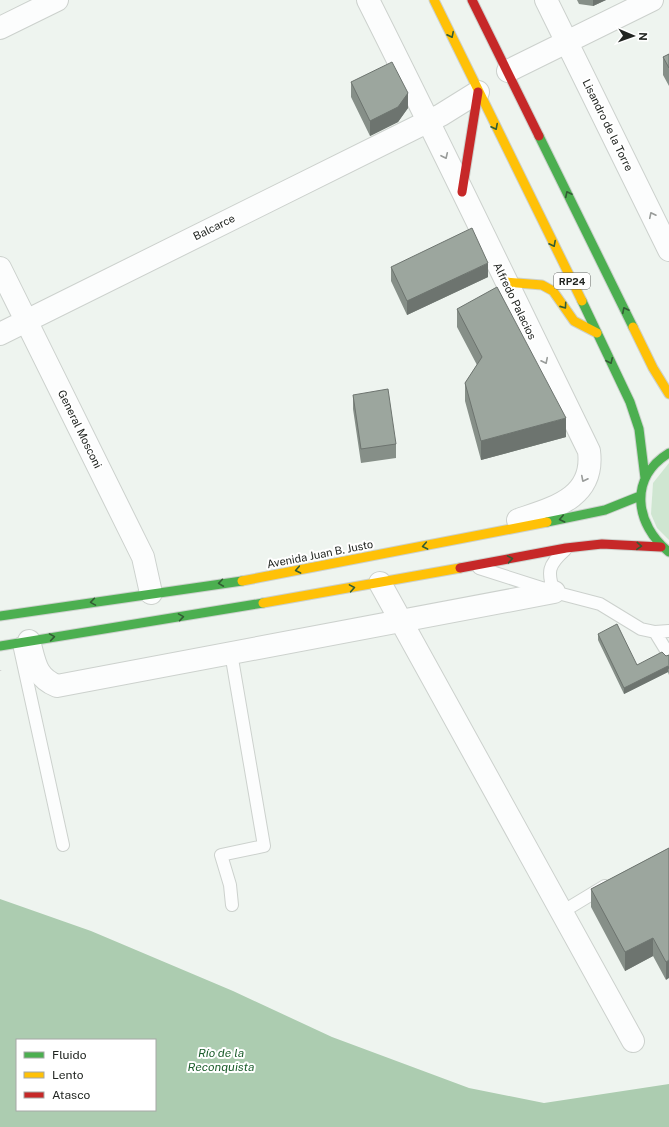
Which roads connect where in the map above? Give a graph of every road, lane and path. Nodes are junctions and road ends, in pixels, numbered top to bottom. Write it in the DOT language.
graph roads {
  1 [pos="57,0"];
  2 [pos="368,0"];
  3 [pos="434,0"];
  4 [pos="472,0"];
  5 [pos="546,0"];
  6 [pos="652,0"];
  7 [pos="0,28"];
  8 [pos="567,42"];
  9 [pos="508,71"];
  10 [pos="478,92"];
  11 [pos="429,121"];
  12 [pos="462,192"];
  13 [pos="669,250"];
  14 [pos="0,268"];
  15 [pos="506,282"];
  16 [pos="26,321"];
  17 [pos="597,333"];
  18 [pos="0,334"];
  19 [pos="669,394"];
  20 [pos="669,453"];
  21 [pos="645,478"];
  22 [pos="640,496"];
  23 [pos="464,539"];
  24 [pos="566,548"];
  25 [pos="665,549"];
  26 [pos="472,565"];
  27 [pos="380,583"];
  28 [pos="554,592"];
  29 [pos="151,593"];
  30 [pos="0,616"];
  31 [pos="400,621"];
  32 [pos="669,631"];
  33 [pos="655,632"];
  34 [pos="24,642"];
  35 [pos="0,646"];
  36 [pos="231,653"];
  37 [pos="669,655"];
  38 [pos="63,845"];
  39 [pos="613,881"];
  40 [pos="232,905"];
  41 [pos="562,912"];
  42 [pos="632,1041"];
  1 -- 7 [label="street"];
  2 -- 11 [label="street, Alfredo Palacios"];
  3 -- 10 [label="main road, RP24, one-way"];
  4 -- 9 [label="main road, RP24"];
  5 -- 8 [label="street, Lisandro de la Torre"];
  6 -- 8 [label="street"];
  8 -- 9 [label="street"];
  13 -- 8 [label="street, Lisandro de la Torre, one-way"];
  19 -- 9 [label="main road, RP24, one-way"];
  10 -- 11 [label="street, Balcarce"];
  10 -- 12 [label="main road"];
  10 -- 17 [label="main road, RP24, one-way"];
  11 -- 12 [label="street, Alfredo Palacios, one-way"];
  11 -- 16 [label="street, Balcarce"];
  12 -- 15 [label="street, Alfredo Palacios"];
  14 -- 16 [label="street, General Mosconi"];
  15 -- 17 [label="main road, one-way"];
  15 -- 23 [label="street, Alfredo Palacios, one-way"];
  16 -- 18 [label="street, Balcarce"];
  16 -- 29 [label="street, General Mosconi"];
  17 -- 21 [label="main road, RP24, one-way"];
  20 -- 21 [label="main road, RP24"];
  21 -- 22 [label="main road, RP24"];
  22 -- 23 [label="main road, Avenida Juan B. Justo, one-way"];
  22 -- 25 [label="main road, RP24"];
  23 -- 29 [label="main road, Avenida Juan B. Justo, one-way"];
  24 -- 25 [label="main road, one-way"];
  26 -- 24 [label="main road, one-way"];
  24 -- 28 [label="lane"];
  26 -- 27 [label="main road"];
  26 -- 28 [label="lane"];
  27 -- 31 [label="street"];
  34 -- 27 [label="main road, one-way"];
  28 -- 31 [label="street"];
  28 -- 33 [label="lane"];
  29 -- 30 [label="main road, Avenida Juan B. Justo, one-way"];
  31 -- 36 [label="street"];
  31 -- 41 [label="street"];
  32 -- 33 [label="lane"];
  33 -- 37 [label="lane"];
  34 -- 35 [label="main road"];
  34 -- 36 [label="street"];
  34 -- 38 [label="lane"];
  36 -- 40 [label="lane"];
  39 -- 41 [label="lane"];
  41 -- 42 [label="street"];
}
